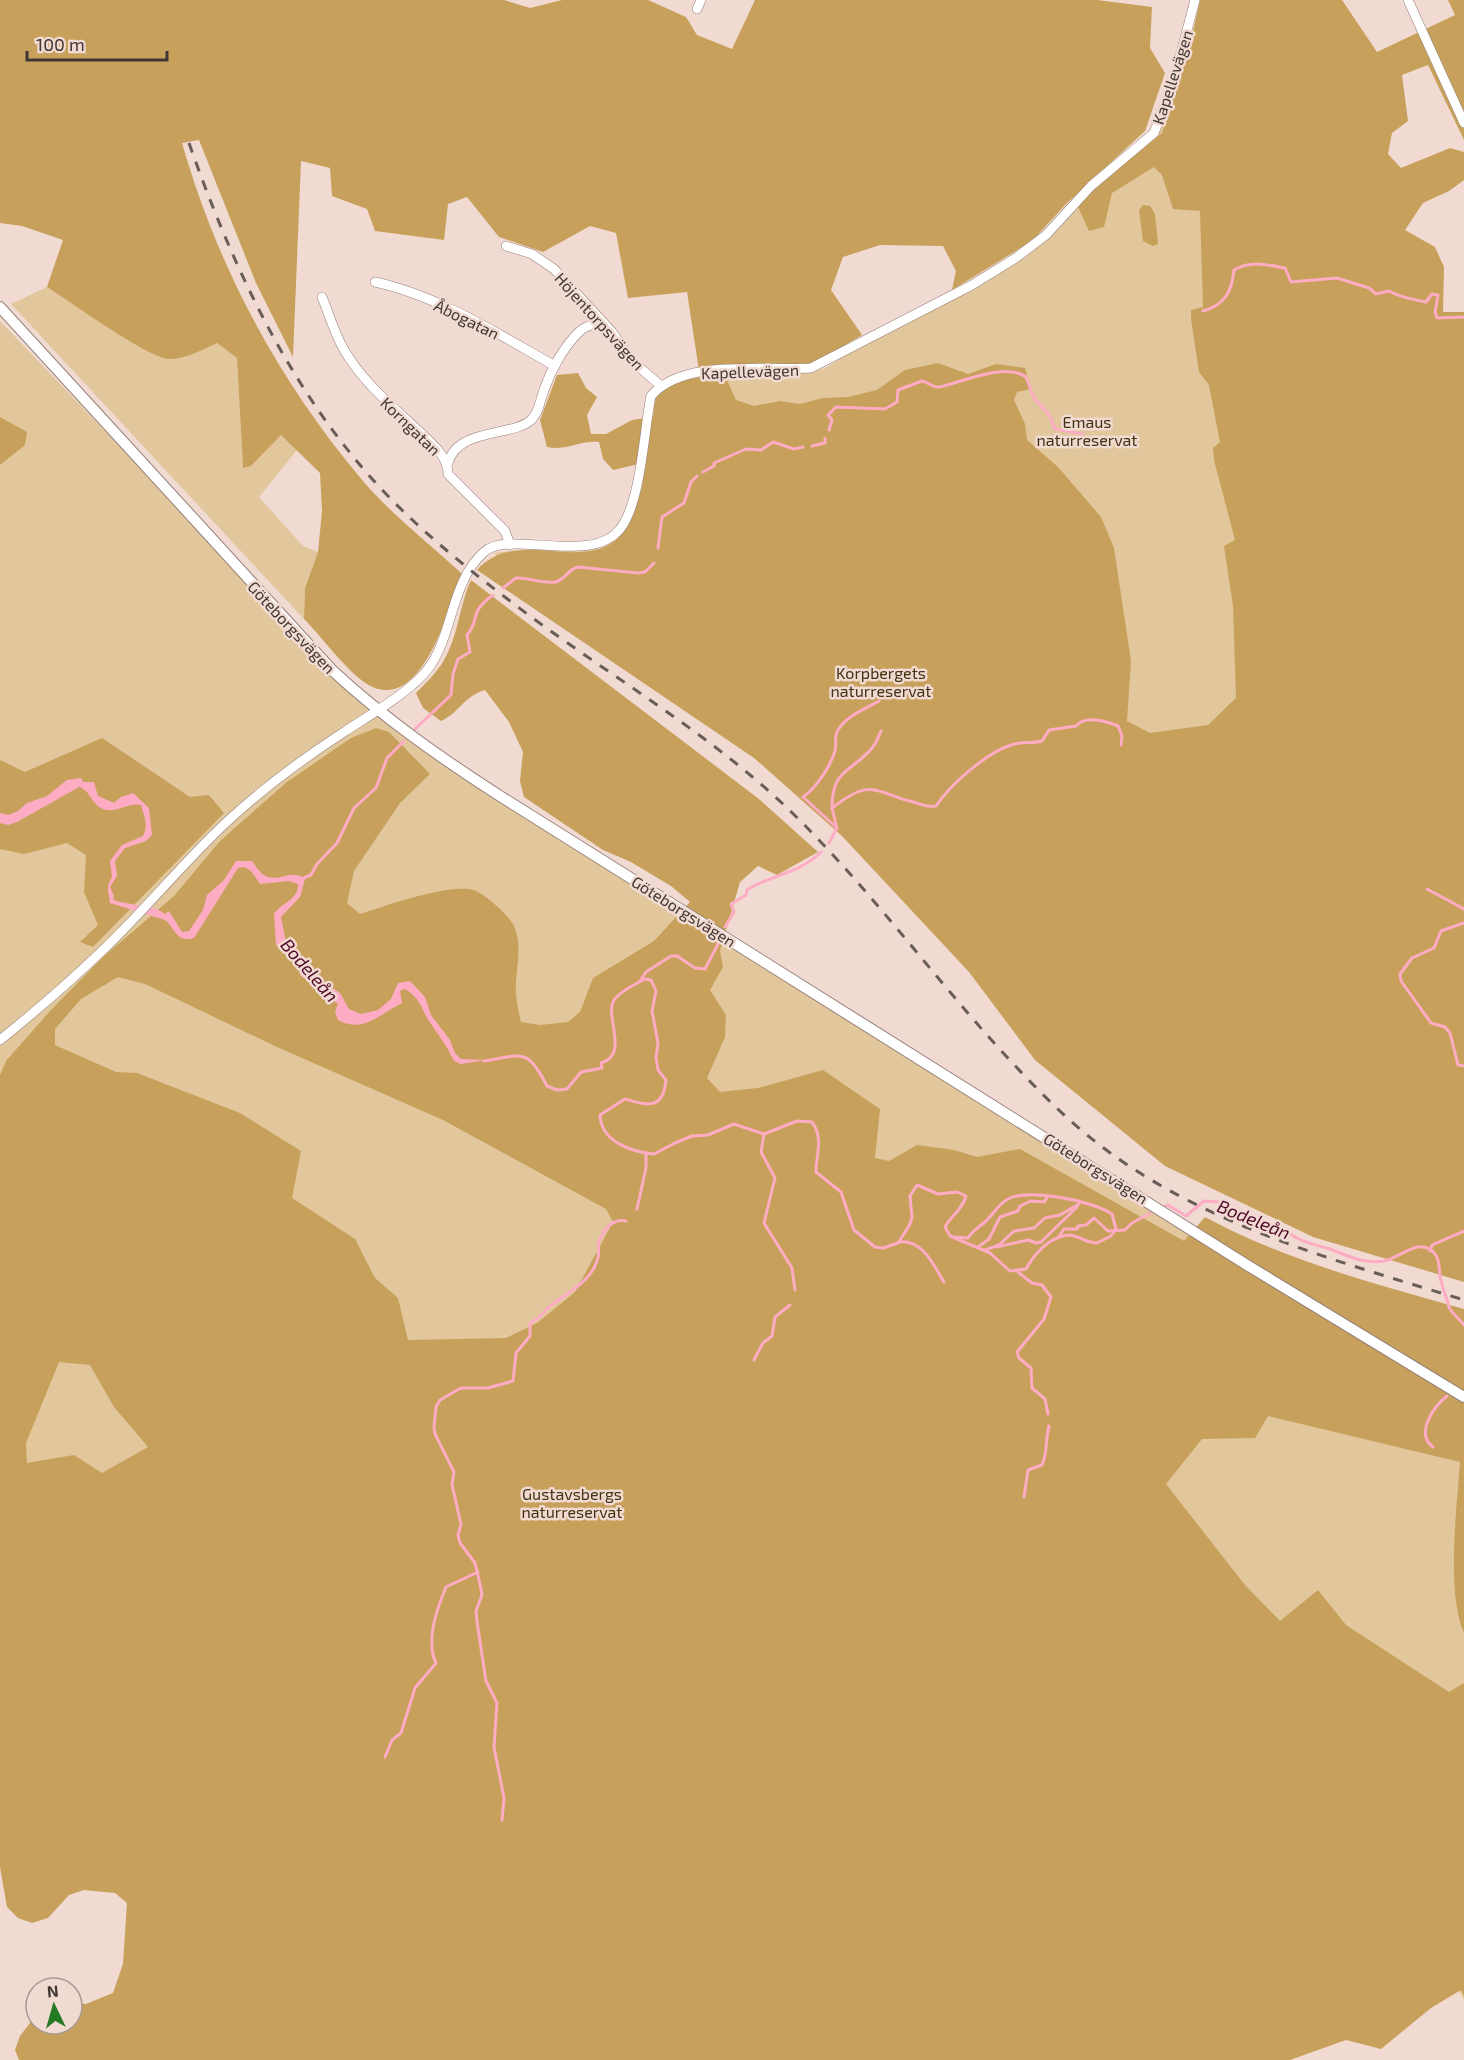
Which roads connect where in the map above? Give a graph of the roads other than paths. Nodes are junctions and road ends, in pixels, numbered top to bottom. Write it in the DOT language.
graph roads {
  1 [pos="1195,0"];
  2 [pos="1408,0"];
  3 [pos="1464,123"];
  4 [pos="506,246"];
  5 [pos="375,282"];
  6 [pos="322,297"];
  7 [pos="0,307"];
  8 [pos="601,321"];
  9 [pos="555,366"];
  10 [pos="660,385"];
  11 [pos="448,463"];
  12 [pos="510,545"];
  13 [pos="377,711"];
  14 [pos="0,1040"];
  15 [pos="1464,1396"];
  1 -- 10 [label="street, Kapellevägen"];
  2 -- 3 [label="street"];
  4 -- 8 [label="street, Höjentorpsvägen"];
  5 -- 9 [label="street, Åbogatan"];
  6 -- 11 [label="street, Korngatan"];
  7 -- 13 [label="street, Göteborgsvägen"];
  8 -- 9 [label="street"];
  8 -- 10 [label="street, Höjentorpsvägen"];
  9 -- 11 [label="street"];
  10 -- 12 [label="street"];
  11 -- 12 [label="street, Korngatan"];
  12 -- 13 [label="street"];
  13 -- 14 [label="street"];
  13 -- 15 [label="street, Göteborgsvägen"];
}
